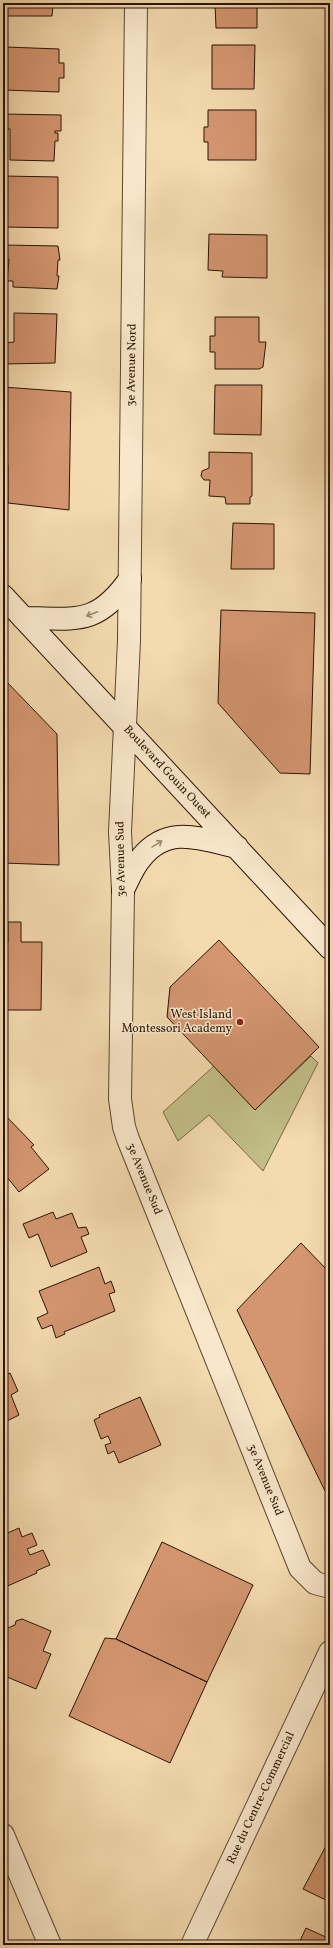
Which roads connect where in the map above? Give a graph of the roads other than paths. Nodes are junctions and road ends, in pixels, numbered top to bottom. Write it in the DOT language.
graph roads {
  1 [pos="136,3"];
  2 [pos="130,580"];
  3 [pos="3,596"];
  4 [pos="23,618"];
  5 [pos="125,727"];
  6 [pos="237,847"];
  7 [pos="122,890"];
  8 [pos="330,948"];
  9 [pos="330,1587"];
  10 [pos="330,1652"];
  11 [pos="3,1835"];
  12 [pos="50,1945"];
  13 [pos="192,1945"];
  1 -- 2 [label="street, 3e Avenue Nord"];
  2 -- 4 [label="street, one-way"];
  2 -- 5 [label="street, 3e Avenue Nord"];
  3 -- 4 [label="street, Boulevard Gouin Ouest"];
  4 -- 5 [label="street, Boulevard Gouin Ouest"];
  5 -- 6 [label="street, Boulevard Gouin Ouest"];
  5 -- 7 [label="street, 3e Avenue Sud"];
  7 -- 6 [label="street, one-way"];
  6 -- 8 [label="street, Boulevard Gouin Ouest"];
  7 -- 9 [label="street, 3e Avenue Sud"];
  10 -- 13 [label="street, Rue du Centre-Commercial"];
  11 -- 12 [label="street"];
}
